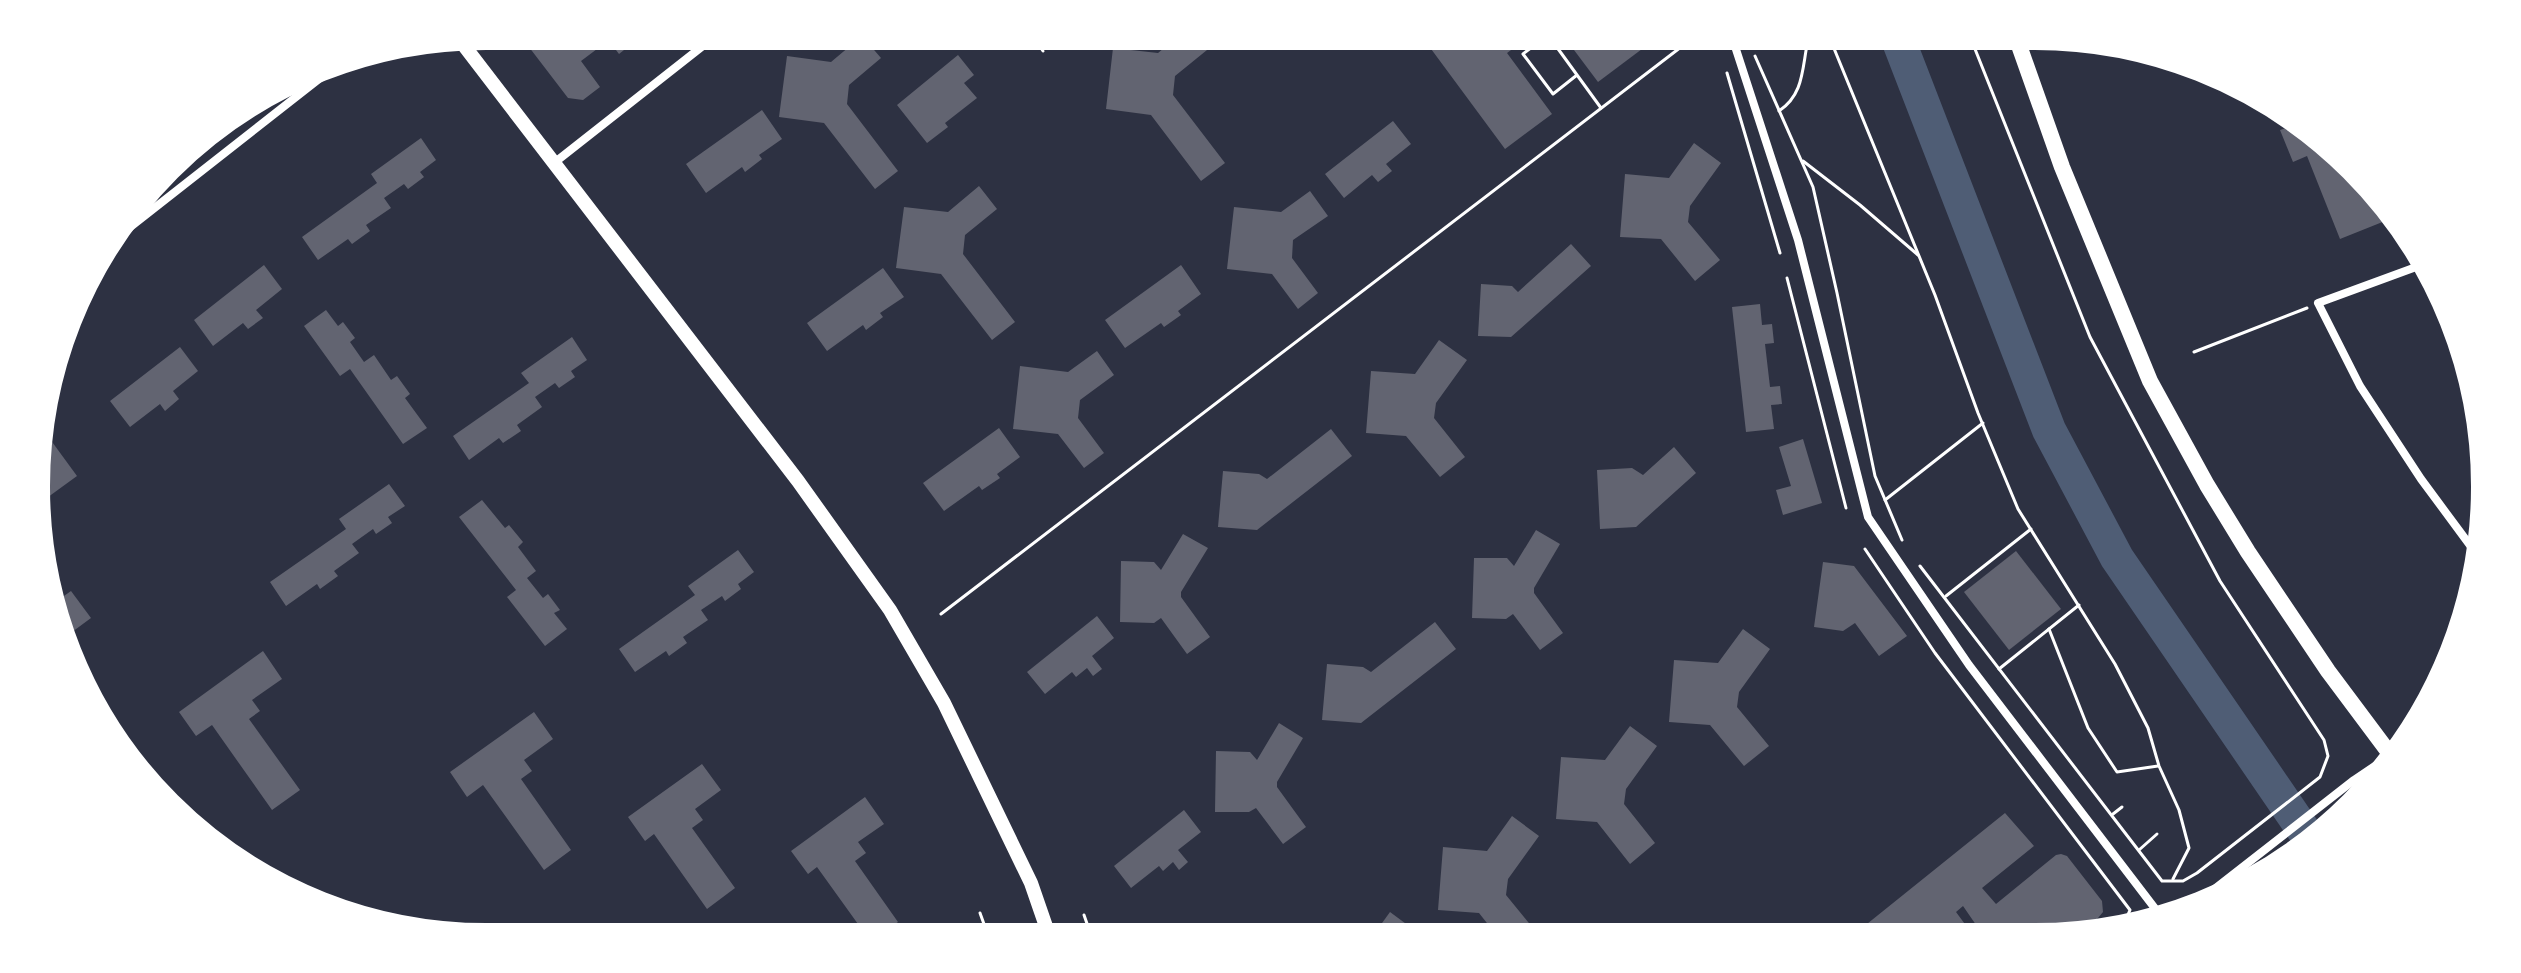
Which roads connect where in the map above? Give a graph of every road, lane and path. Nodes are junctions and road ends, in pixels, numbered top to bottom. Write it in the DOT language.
graph roads {
  1 [pos="700,48"];
  2 [pos="1041,48"];
  3 [pos="1531,48"];
  4 [pos="1557,48"];
  5 [pos="1680,48"];
  6 [pos="1736,48"];
  7 [pos="1752,48"];
  8 [pos="1806,48"];
  9 [pos="1834,48"];
  10 [pos="1975,48"];
  11 [pos="2020,48"];
  12 [pos="466,49"];
  13 [pos="1043,51"];
  14 [pos="1724,64"];
  15 [pos="1577,75"];
  16 [pos="313,84"];
  17 [pos="1601,108"];
  18 [pos="1779,111"];
  19 [pos="1800,159"];
  20 [pos="554,163"];
  21 [pos="139,220"];
  22 [pos="1780,253"];
  23 [pos="1919,257"];
  24 [pos="2414,268"];
  25 [pos="1787,278"];
  26 [pos="2318,303"];
  27 [pos="2194,352"];
  28 [pos="1983,423"];
  29 [pos="1885,500"];
  30 [pos="1846,508"];
  31 [pos="2031,529"];
  32 [pos="2469,544"];
  33 [pos="1905,546"];
  34 [pos="1865,549"];
  35 [pos="1913,556"];
  36 [pos="1945,598"];
  37 [pos="2079,605"];
  38 [pos="941,614"];
  39 [pos="2049,629"];
  40 [pos="1999,669"];
  41 [pos="2389,744"];
  42 [pos="2159,766"];
  43 [pos="2368,771"];
  44 [pos="2122,807"];
  45 [pos="2112,815"];
  46 [pos="2157,834"];
  47 [pos="2139,850"];
  48 [pos="2172,881"];
  49 [pos="2225,881"];
  50 [pos="2155,908"];
  51 [pos="980,913"];
  52 [pos="1084,915"];
  53 [pos="2128,915"];
  54 [pos="984,925"];
  55 [pos="1046,925"];
  56 [pos="1087,925"];
  1 -- 20 [label="street"];
  2 -- 13 [label="path"];
  3 -- 15 [label="path"];
  4 -- 15 [label="path"];
  5 -- 17 [label="path"];
  6 -- 50 [label="street"];
  7 -- 18 [label="path"];
  8 -- 18 [label="path"];
  9 -- 23 [label="path"];
  10 -- 48 [label="path"];
  11 -- 41 [label="main road"];
  12 -- 20 [label="street"];
  14 -- 22 [label="path"];
  15 -- 17 [label="path"];
  16 -- 21 [label="street"];
  17 -- 38 [label="path"];
  18 -- 19 [label="path"];
  19 -- 23 [label="path"];
  19 -- 29 [label="path"];
  20 -- 55 [label="street"];
  23 -- 28 [label="path"];
  24 -- 26 [label="street"];
  25 -- 30 [label="path"];
  26 -- 27 [label="path"];
  26 -- 32 [label="street"];
  28 -- 29 [label="path"];
  28 -- 31 [label="path"];
  29 -- 33 [label="path"];
  31 -- 36 [label="path"];
  31 -- 37 [label="path"];
  34 -- 53 [label="path"];
  35 -- 36 [label="path"];
  36 -- 40 [label="path"];
  37 -- 39 [label="path"];
  37 -- 42 [label="path"];
  39 -- 40 [label="path"];
  39 -- 42 [label="path"];
  40 -- 45 [label="path"];
  42 -- 48 [label="path"];
  43 -- 49 [label="street"];
  44 -- 45 [label="path"];
  45 -- 47 [label="path"];
  46 -- 47 [label="path"];
  47 -- 48 [label="path"];
  51 -- 54 [label="path"];
  52 -- 56 [label="path"];
}
